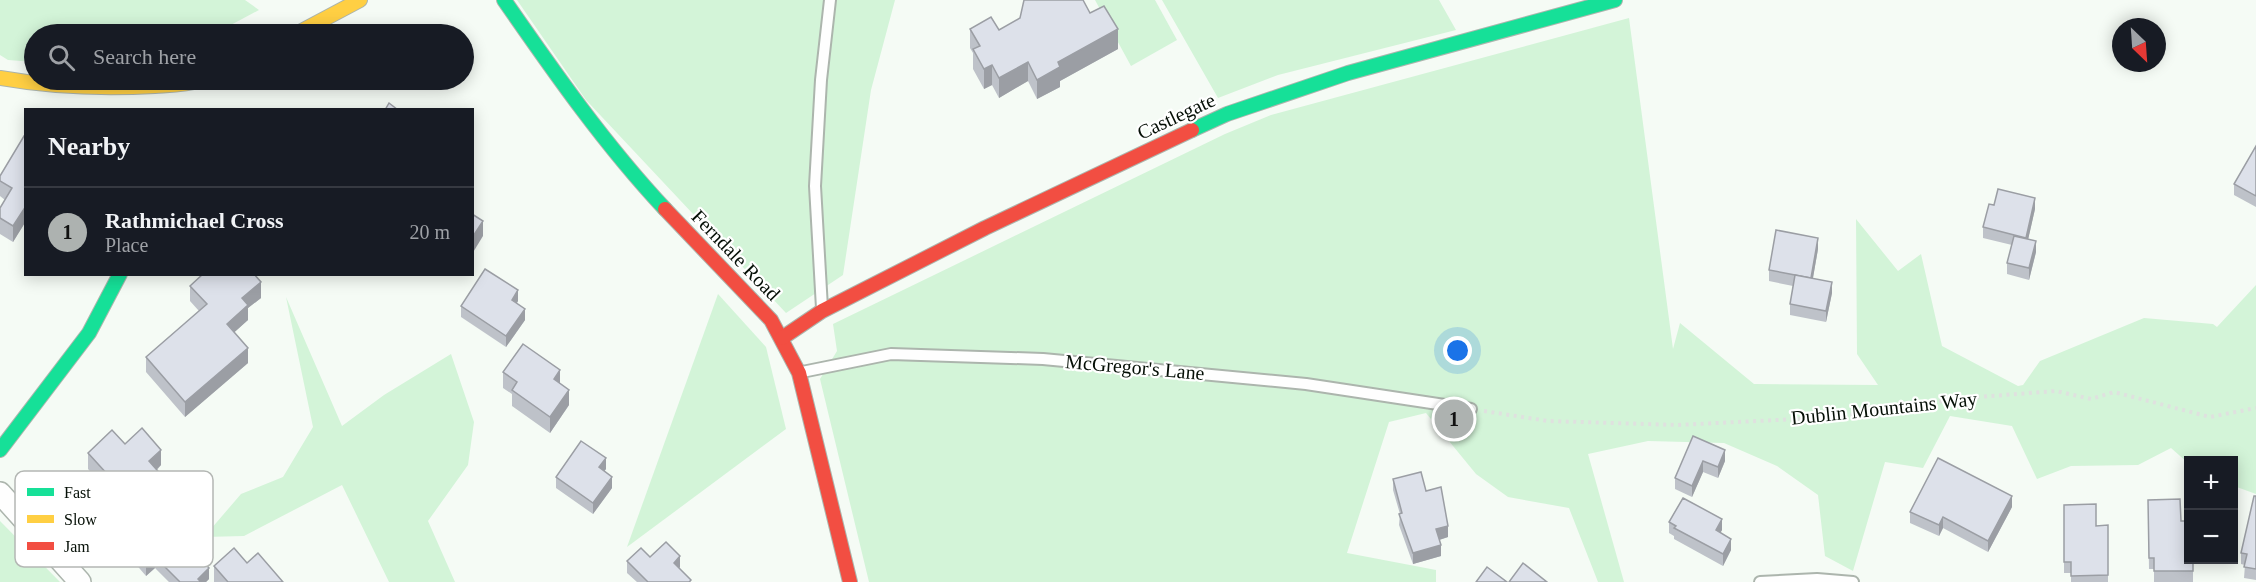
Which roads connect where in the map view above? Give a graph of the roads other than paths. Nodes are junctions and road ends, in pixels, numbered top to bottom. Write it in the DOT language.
graph roads {
  1 [pos="360,0"];
  2 [pos="504,0"];
  3 [pos="830,0"];
  4 [pos="1615,0"];
  5 [pos="315,24"];
  6 [pos="0,78"];
  7 [pos="24,83"];
  8 [pos="119,276"];
  9 [pos="822,311"];
  10 [pos="782,338"];
  11 [pos="799,373"];
  12 [pos="1471,409"];
  13 [pos="0,450"];
  14 [pos="0,493"];
  15 [pos="15,510"];
  16 [pos="67,567"];
  17 [pos="80,582"];
  18 [pos="850,582"];
  19 [pos="1760,582"];
  20 [pos="1853,582"];
  1 -- 5 [label="street"];
  2 -- 10 [label="street, Ferndale Road"];
  3 -- 9 [label="lane"];
  4 -- 9 [label="street, Castlegate"];
  6 -- 7 [label="street"];
  8 -- 13 [label="street"];
  9 -- 10 [label="street, Castlegate"];
  10 -- 11 [label="street, Ferndale Road"];
  11 -- 12 [label="lane, McGregor's Lane"];
  11 -- 18 [label="street, Ferndale Road"];
  14 -- 15 [label="street"];
  16 -- 17 [label="street"];
  19 -- 20 [label="lane"];
}
